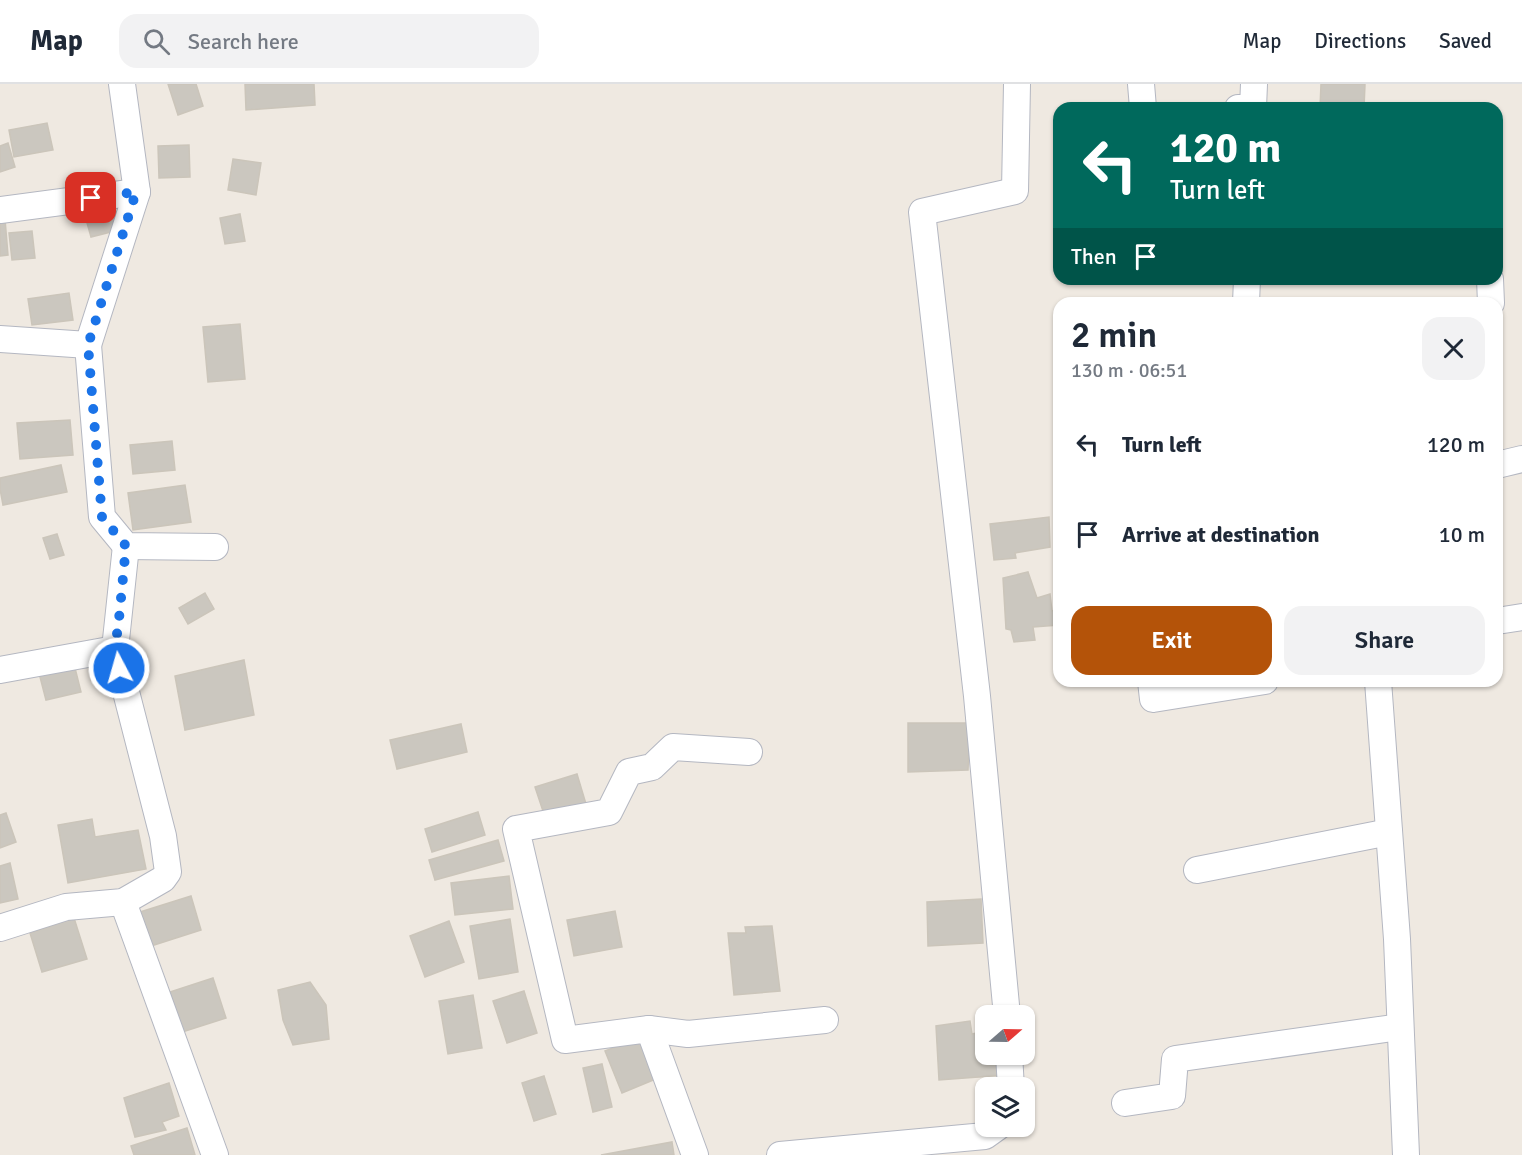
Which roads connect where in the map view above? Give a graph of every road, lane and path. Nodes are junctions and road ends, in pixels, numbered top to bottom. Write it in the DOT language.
graph roads {
  1 [pos="122,84"];
  2 [pos="1017,84"];
  3 [pos="1140,84"];
  4 [pos="1254,84"];
  5 [pos="1142,102"];
  6 [pos="1253,102"];
  7 [pos="136,192"];
  8 [pos="0,210"];
  9 [pos="0,339"];
  10 [pos="88,345"];
  11 [pos="1522,459"];
  12 [pos="1503,464"];
  13 [pos="126,546"];
  14 [pos="215,547"];
  15 [pos="1522,617"];
  16 [pos="1503,620"];
  17 [pos="115,649"];
  18 [pos="0,670"];
  19 [pos="1152,687"];
  20 [pos="1228,687"];
  21 [pos="1378,687"];
  22 [pos="749,752"];
  23 [pos="1389,832"];
  24 [pos="1197,870"];
  25 [pos="123,902"];
  26 [pos="0,928"];
  27 [pos="1006,1005"];
  28 [pos="825,1020"];
  29 [pos="1400,1028"];
  30 [pos="649,1029"];
  31 [pos="1125,1103"];
  32 [pos="975,1137"];
  33 [pos="215,1155"];
  34 [pos="695,1155"];
  35 [pos="780,1155"];
  36 [pos="1406,1155"];
  1 -- 7 [label="street"];
  2 -- 27 [label="street"];
  3 -- 5 [label="street"];
  4 -- 6 [label="street"];
  7 -- 8 [label="street"];
  7 -- 10 [label="street"];
  9 -- 10 [label="street"];
  10 -- 13 [label="street"];
  11 -- 12 [label="street"];
  13 -- 14 [label="street"];
  13 -- 17 [label="street"];
  15 -- 16 [label="street"];
  17 -- 18 [label="street"];
  17 -- 25 [label="street"];
  19 -- 20 [label="street"];
  21 -- 23 [label="street"];
  22 -- 30 [label="street"];
  23 -- 24 [label="street"];
  23 -- 29 [label="street"];
  25 -- 26 [label="street"];
  25 -- 33 [label="street"];
  28 -- 30 [label="street"];
  29 -- 31 [label="street"];
  29 -- 36 [label="street"];
  30 -- 34 [label="street"];
  32 -- 35 [label="street"];
}
